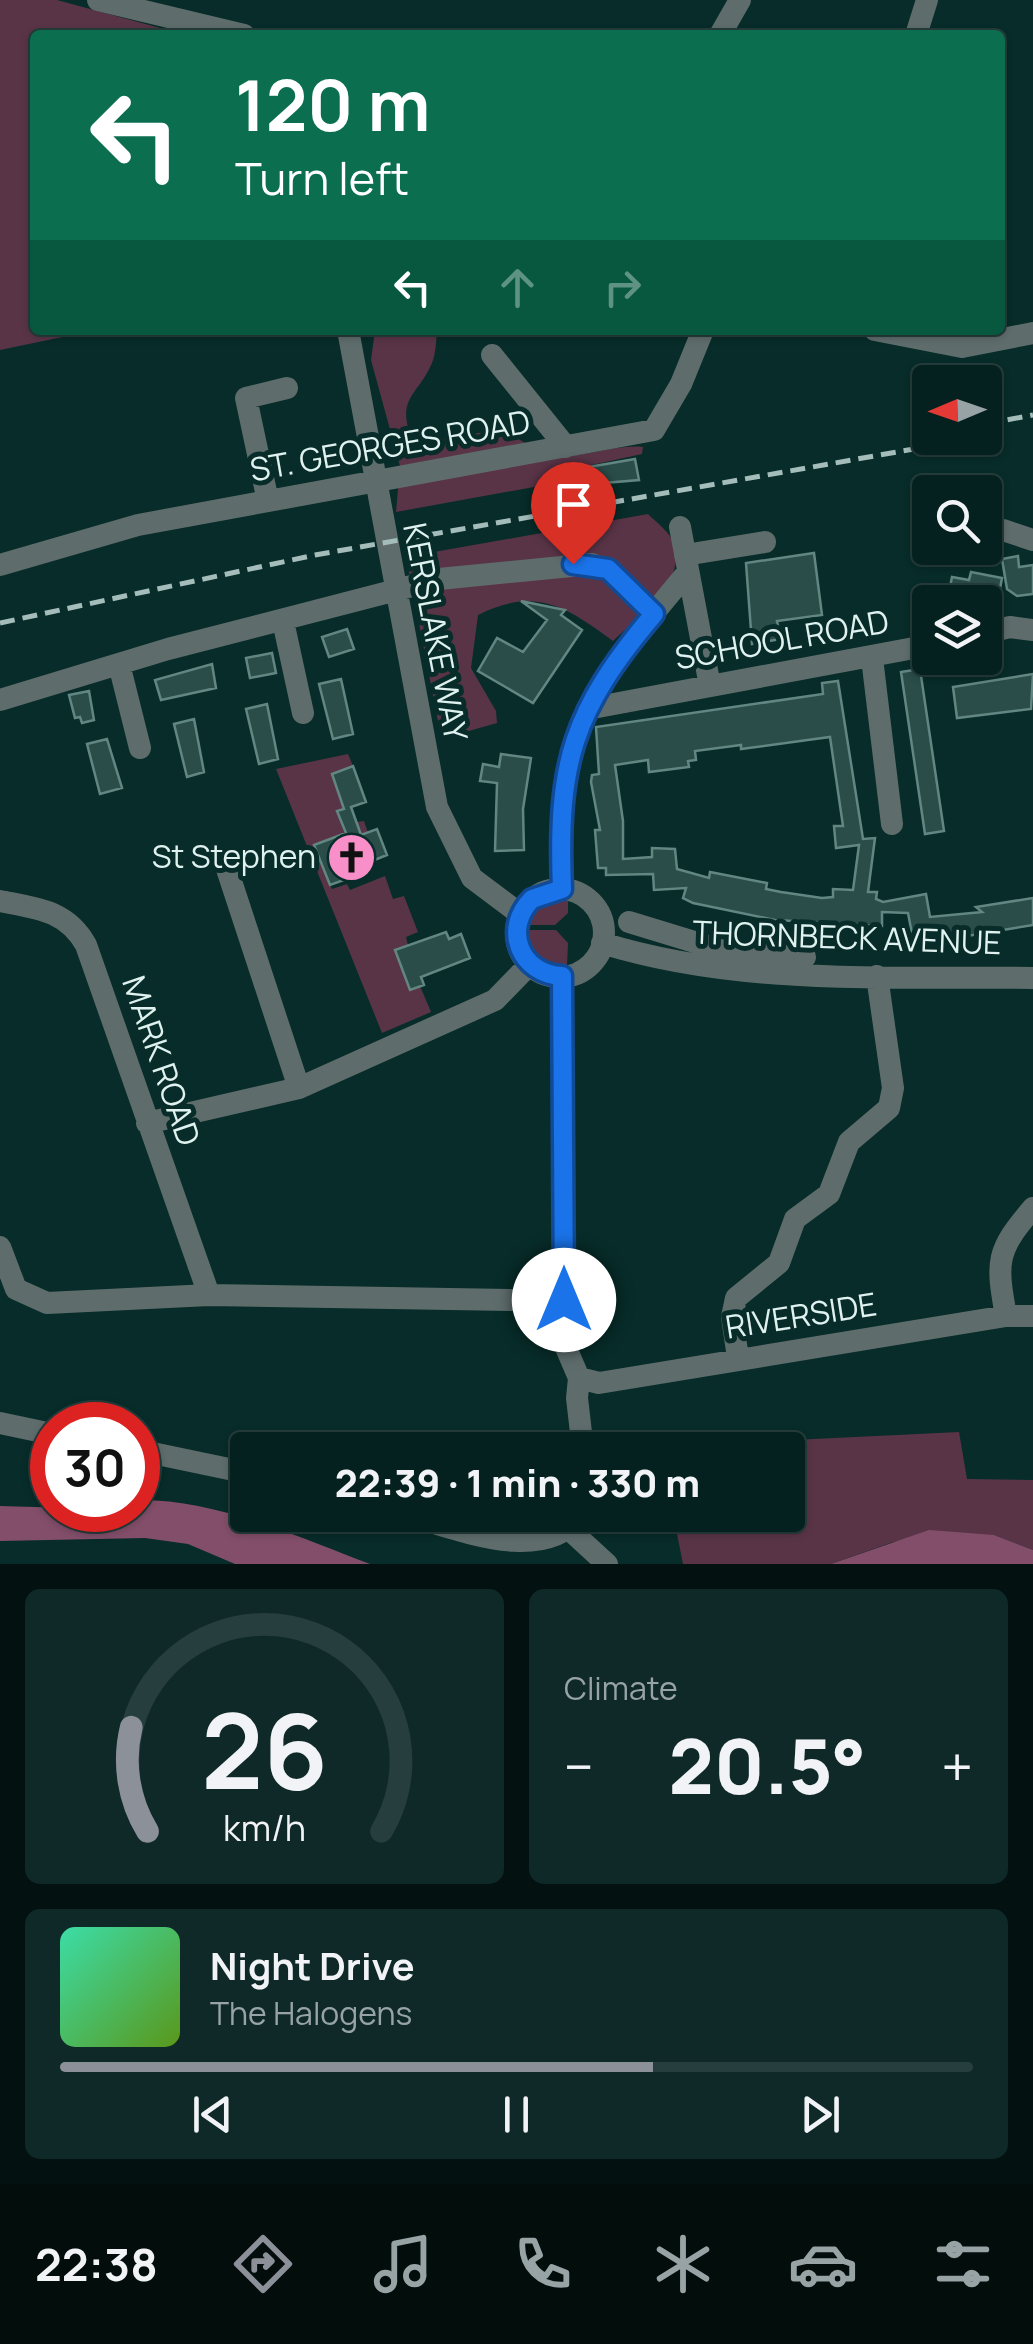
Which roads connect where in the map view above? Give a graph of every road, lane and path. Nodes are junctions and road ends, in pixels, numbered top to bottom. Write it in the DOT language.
graph roads {
  1 [pos="98,0"];
  2 [pos="740,0"];
  3 [pos="927,0"];
  4 [pos="223,30"];
  5 [pos="723,30"];
  6 [pos="918,30"];
  7 [pos="1033,333"];
  8 [pos="349,335"];
  9 [pos="700,335"];
  10 [pos="919,335"];
  11 [pos="492,355"];
  12 [pos="287,388"];
  13 [pos="566,446"];
  14 [pos="268,501"];
  15 [pos="680,528"];
  16 [pos="1002,530"];
  17 [pos="1033,540"];
  18 [pos="766,542"];
  19 [pos="686,564"];
  20 [pos="0,565"];
  21 [pos="654,614"];
  22 [pos="283,620"];
  23 [pos="1002,630"];
  24 [pos="1033,630"];
  25 [pos="912,649"];
  26 [pos="872,658"];
  27 [pos="119,664"];
  28 [pos="710,686"];
  29 [pos="0,700"];
  30 [pos="587,708"];
  31 [pos="303,713"];
  32 [pos="140,748"];
  33 [pos="892,824"];
  34 [pos="226,866"];
  35 [pos="562,889"];
  36 [pos="0,901"];
  37 [pos="520,914"];
  38 [pos="628,922"];
  39 [pos="602,943"];
  40 [pos="804,957"];
  41 [pos="724,961"];
  42 [pos="530,964"];
  43 [pos="562,976"];
  44 [pos="876,976"];
  45 [pos="1033,978"];
  46 [pos="299,1088"];
  47 [pos="147,1123"];
  48 [pos="1033,1208"];
  49 [pos="0,1247"];
  50 [pos="209,1295"];
  51 [pos="564,1300"];
  52 [pos="1006,1316"];
  53 [pos="1033,1316"];
  54 [pos="738,1358"];
  55 [pos="580,1378"];
  56 [pos="0,1424"];
  57 [pos="30,1430"];
  58 [pos="581,1432"];
  59 [pos="160,1455"];
  60 [pos="230,1469"];
  61 [pos="457,1532"];
  62 [pos="568,1532"];
  63 [pos="583,1532"];
  64 [pos="606,1564"];
  1 -- 4 [label="street"];
  2 -- 5 [label="street"];
  3 -- 6 [label="street"];
  7 -- 10 [label="street"];
  8 -- 37 [label="street, KERSLAKE WAY"];
  9 -- 13 [label="street, ST. GEORGES ROAD"];
  11 -- 13 [label="street"];
  12 -- 14 [label="street"];
  13 -- 14 [label="street, ST. GEORGES ROAD"];
  14 -- 20 [label="street, ST. GEORGES ROAD"];
  15 -- 19 [label="street"];
  16 -- 17 [label="street"];
  18 -- 19 [label="street"];
  19 -- 21 [label="street"];
  19 -- 28 [label="street"];
  21 -- 22 [label="street"];
  21 -- 30 [label="street"];
  22 -- 27 [label="street"];
  22 -- 31 [label="street"];
  23 -- 24 [label="street"];
  25 -- 26 [label="street, SCHOOL ROAD"];
  26 -- 28 [label="street, SCHOOL ROAD"];
  26 -- 33 [label="street"];
  27 -- 29 [label="street"];
  27 -- 32 [label="street"];
  28 -- 30 [label="street, SCHOOL ROAD"];
  30 -- 35 [label="street"];
  34 -- 46 [label="street"];
  35 -- 37 [label="street"];
  35 -- 39 [label="street"];
  36 -- 47 [label="street, MARK ROAD"];
  37 -- 42 [label="street"];
  38 -- 41 [label="street"];
  39 -- 41 [label="street, THORNBECK AVENUE"];
  39 -- 43 [label="street"];
  40 -- 41 [label="street"];
  41 -- 44 [label="street, THORNBECK AVENUE"];
  42 -- 43 [label="street"];
  42 -- 46 [label="street"];
  43 -- 51 [label="street"];
  44 -- 45 [label="street, THORNBECK AVENUE"];
  44 -- 54 [label="street"];
  46 -- 47 [label="street"];
  47 -- 50 [label="street, MARK ROAD"];
  48 -- 52 [label="street"];
  49 -- 50 [label="street"];
  50 -- 51 [label="street"];
  51 -- 55 [label="street"];
  52 -- 53 [label="street, RIVERSIDE"];
  52 -- 54 [label="street, RIVERSIDE"];
  54 -- 55 [label="street, RIVERSIDE"];
  55 -- 58 [label="street"];
  56 -- 57 [label="street"];
  59 -- 60 [label="street"];
  61 -- 62 [label="street"];
  63 -- 64 [label="street"];
}
